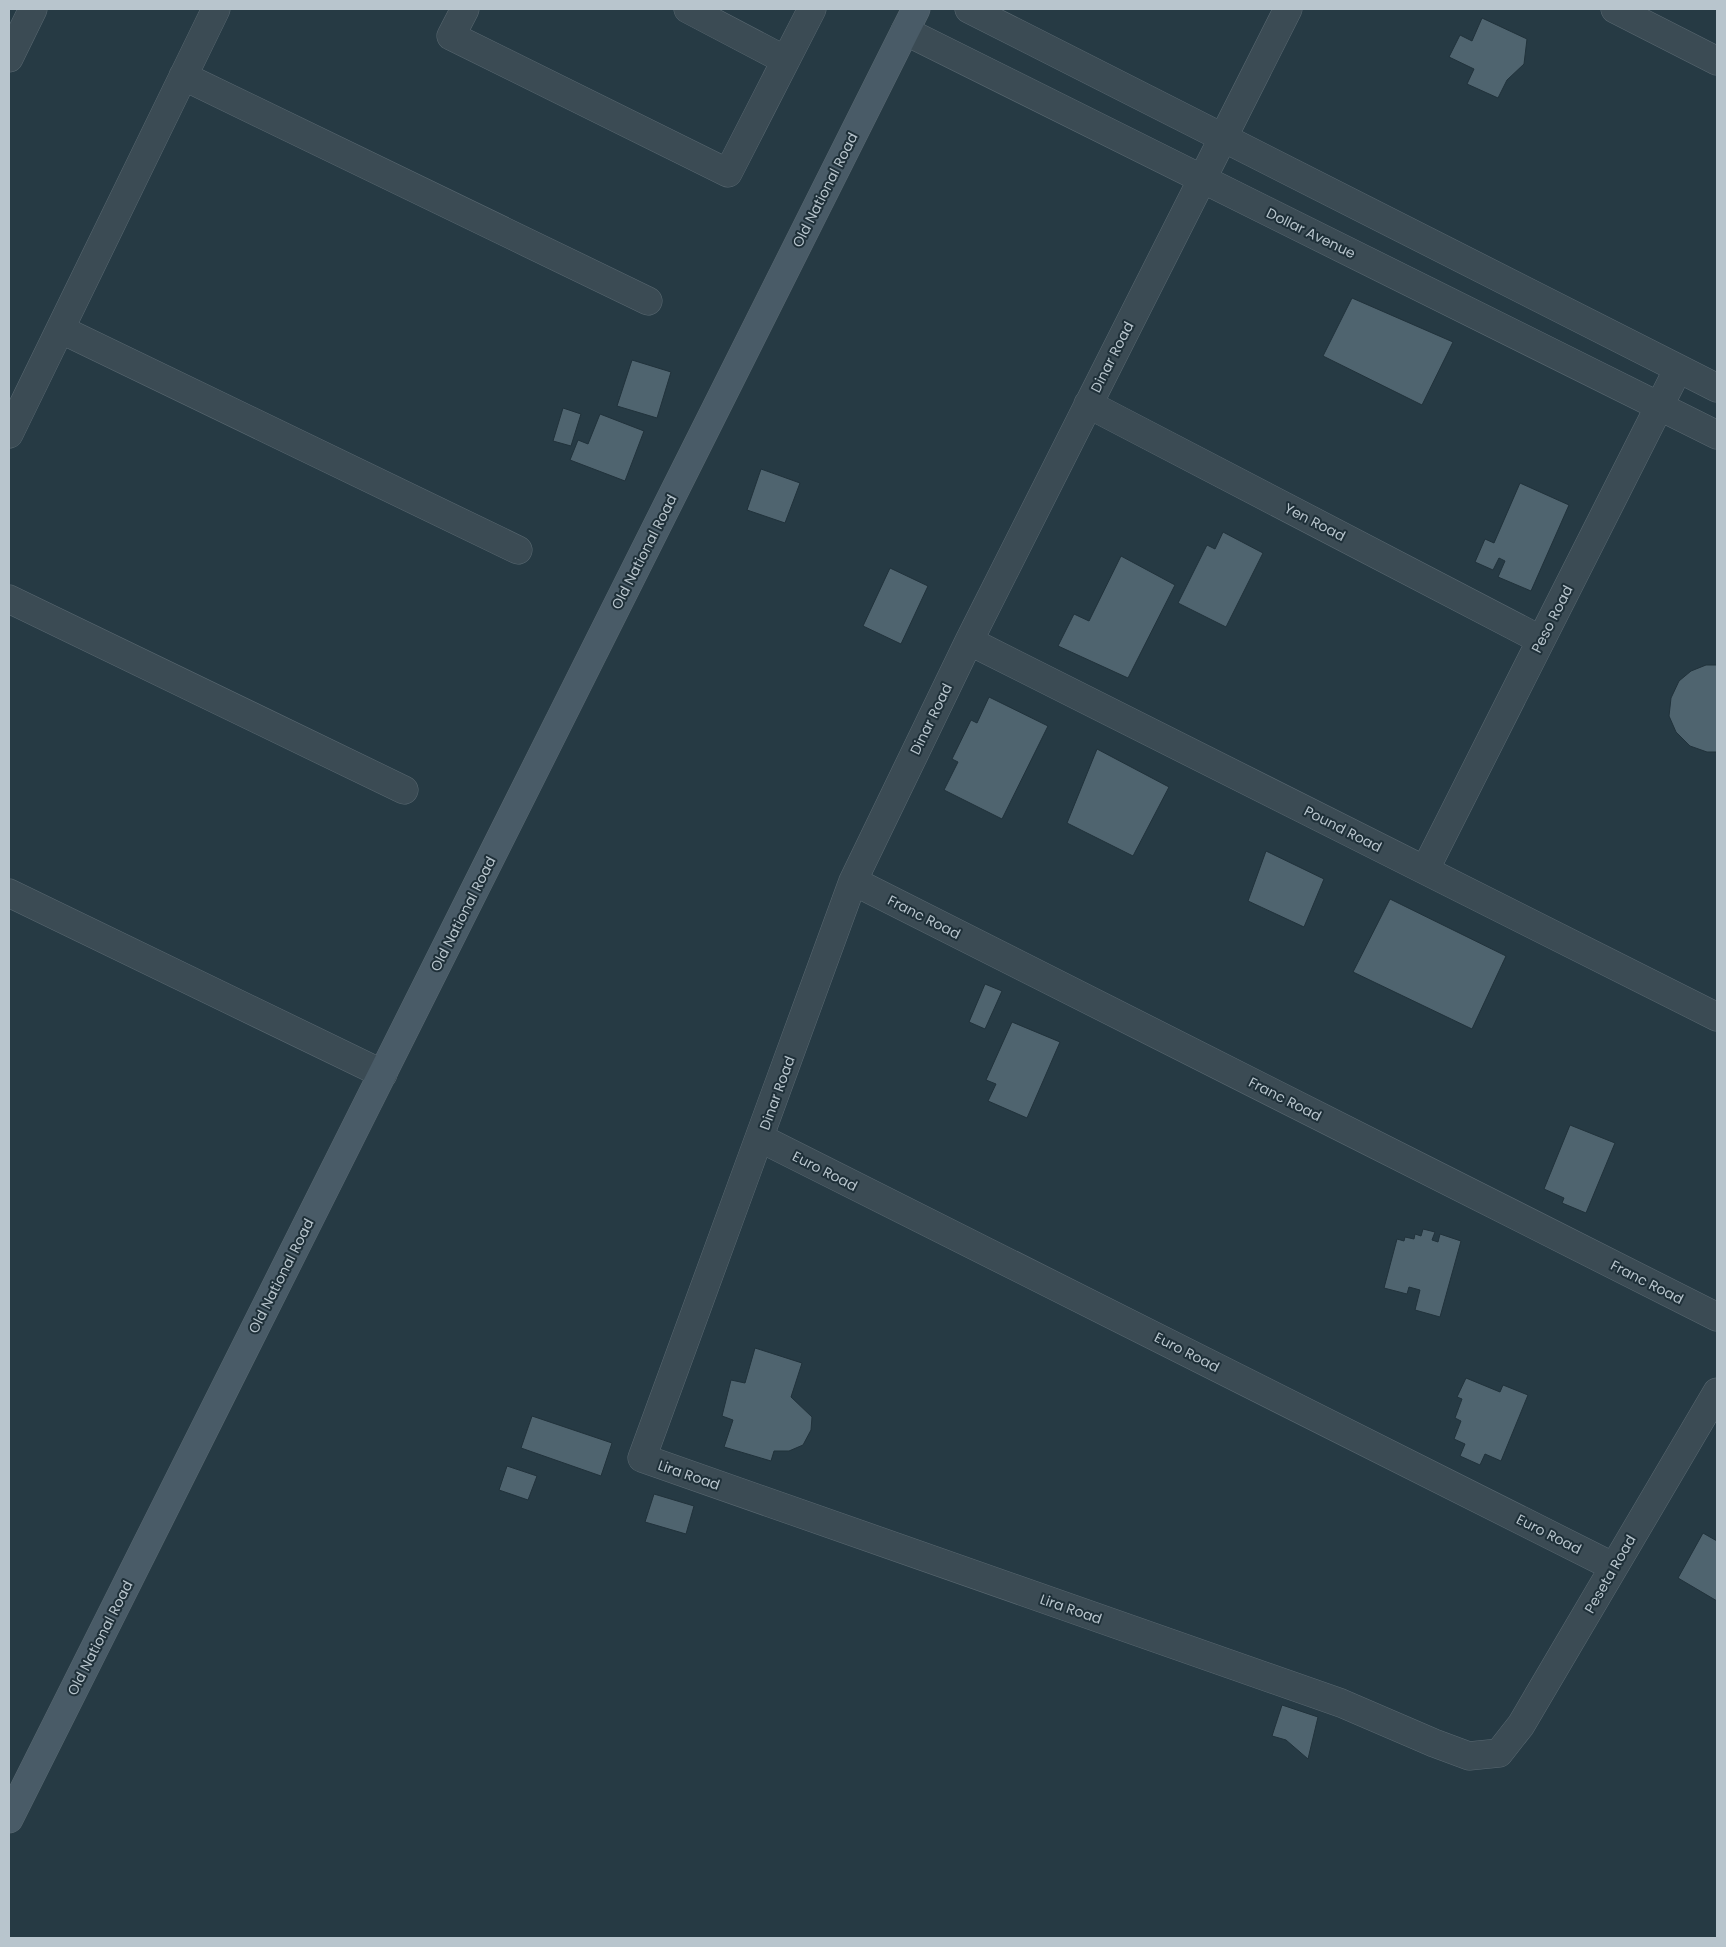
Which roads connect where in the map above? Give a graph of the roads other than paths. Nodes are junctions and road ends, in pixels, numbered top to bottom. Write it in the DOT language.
graph roads {
  1 [pos="33,9"];
  2 [pos="216,9"];
  3 [pos="465,9"];
  4 [pos="688,9"];
  5 [pos="812,9"];
  6 [pos="969,9"];
  7 [pos="1288,9"];
  8 [pos="1615,9"];
  9 [pos="910,20"];
  10 [pos="9,58"];
  11 [pos="785,60"];
  12 [pos="1717,61"];
  13 [pos="183,76"];
  14 [pos="1223,137"];
  15 [pos="1202,179"];
  16 [pos="648,301"];
  17 [pos="60,329"];
  18 [pos="1678,369"];
  19 [pos="1717,388"];
  20 [pos="1088,404"];
  21 [pos="1660,406"];
  22 [pos="9,434"];
  23 [pos="1717,435"];
  24 [pos="518,550"];
  25 [pos="9,599"];
  26 [pos="1541,640"];
  27 [pos="969,641"];
  28 [pos="404,790"];
  29 [pos="1425,870"];
  30 [pos="853,882"];
  31 [pos="9,893"];
  32 [pos="1717,1017"];
  33 [pos="382,1074"];
  34 [pos="760,1138"];
  35 [pos="1717,1317"];
  36 [pos="1717,1392"];
  37 [pos="642,1458"];
  38 [pos="1614,1567"];
  39 [pos="1499,1753"];
  40 [pos="9,1819"];
  1 -- 10 [label="street"];
  2 -- 13 [label="street"];
  3 -- 11 [label="street"];
  4 -- 11 [label="street"];
  5 -- 11 [label="street"];
  6 -- 14 [label="street"];
  7 -- 14 [label="street, Dinar Road"];
  8 -- 12 [label="street"];
  9 -- 15 [label="street, Dollar Avenue"];
  9 -- 33 [label="main road, Old National Road"];
  13 -- 16 [label="street"];
  13 -- 17 [label="street"];
  14 -- 15 [label="street, Dinar Road"];
  14 -- 18 [label="street"];
  15 -- 20 [label="street, Dinar Road"];
  15 -- 21 [label="street, Dollar Avenue"];
  17 -- 22 [label="street"];
  17 -- 24 [label="street"];
  18 -- 19 [label="street"];
  18 -- 21 [label="street, Peso Road"];
  20 -- 26 [label="street, Yen Road"];
  20 -- 27 [label="street, Dinar Road"];
  21 -- 23 [label="street, Dollar Avenue"];
  21 -- 26 [label="street, Peso Road"];
  25 -- 28 [label="street"];
  26 -- 29 [label="street, Peso Road"];
  27 -- 29 [label="street, Pound Road"];
  27 -- 30 [label="street, Dinar Road"];
  29 -- 32 [label="street, Pound Road"];
  30 -- 34 [label="street, Dinar Road"];
  30 -- 35 [label="street, Franc Road"];
  31 -- 33 [label="street"];
  33 -- 40 [label="main road, Old National Road"];
  34 -- 37 [label="street, Dinar Road"];
  34 -- 38 [label="street, Euro Road"];
  36 -- 38 [label="street, Peseta Road"];
  37 -- 39 [label="street, Lira Road"];
  38 -- 39 [label="street, Peseta Road"];
}
